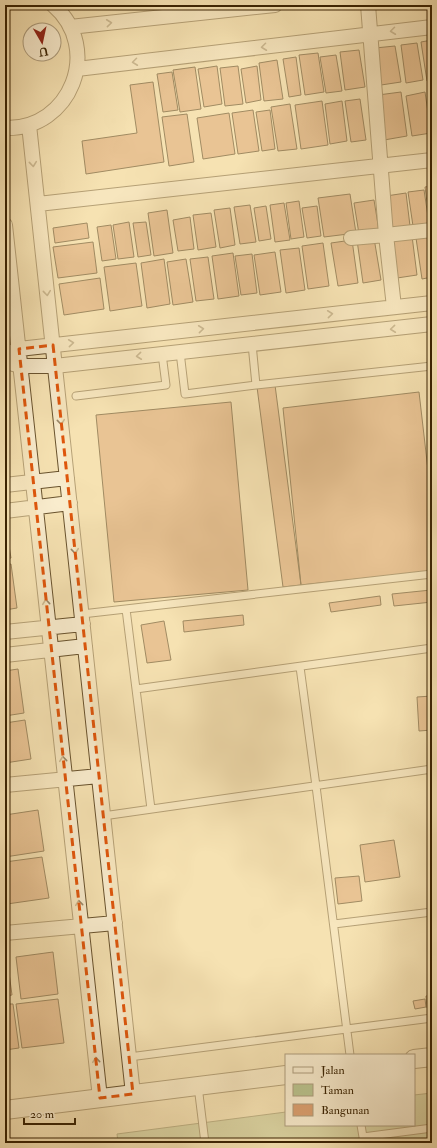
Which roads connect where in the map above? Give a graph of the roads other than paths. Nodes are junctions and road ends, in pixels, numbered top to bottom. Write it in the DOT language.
graph roads {
  1 [pos="53,5"];
  2 [pos="275,5"];
  3 [pos="368,5"];
  4 [pos="70,27"];
  5 [pos="432,27"];
  6 [pos="370,34"];
  7 [pos="77,69"];
  8 [pos="29,125"];
  9 [pos="5,128"];
  10 [pos="432,160"];
  11 [pos="381,166"];
  12 [pos="38,204"];
  13 [pos="5,225"];
  14 [pos="432,230"];
  15 [pos="386,236"];
  16 [pos="351,238"];
  17 [pos="432,303"];
  18 [pos="394,307"];
  19 [pos="432,324"];
  20 [pos="252,344"];
  21 [pos="53,345"];
  22 [pos="19,349"];
  23 [pos="180,352"];
  24 [pos="162,354"];
  25 [pos="5,355"];
  26 [pos="5,363"];
  27 [pos="20,366"];
  28 [pos="55,366"];
  29 [pos="432,366"];
  30 [pos="256,384"];
  31 [pos="76,396"];
  32 [pos="67,478"];
  33 [pos="33,482"];
  34 [pos="5,485"];
  35 [pos="70,503"];
  36 [pos="36,507"];
  37 [pos="5,511"];
  38 [pos="432,574"];
  39 [pos="126,610"];
  40 [pos="82,619"];
  41 [pos="49,628"];
  42 [pos="5,632"];
  43 [pos="85,646"];
  44 [pos="432,648"];
  45 [pos="52,650"];
  46 [pos="5,655"];
  47 [pos="300,667"];
  48 [pos="136,689"];
  49 [pos="432,770"];
  50 [pos="99,776"];
  51 [pos="65,779"];
  52 [pos="5,785"];
  53 [pos="316,786"];
  54 [pos="151,809"];
  55 [pos="103,816"];
  56 [pos="432,912"];
  57 [pos="115,923"];
  58 [pos="334,924"];
  59 [pos="82,925"];
  60 [pos="5,933"];
  61 [pos="432,1018"];
  62 [pos="346,1029"];
  63 [pos="350,1054"];
  64 [pos="129,1057"];
  65 [pos="432,1057"];
  66 [pos="415,1059"];
  67 [pos="285,1075"];
  68 [pos="198,1086"];
  69 [pos="133,1094"];
  70 [pos="100,1098"];
  71 [pos="5,1110"];
  72 [pos="361,1126"];
  73 [pos="432,1128"];
  74 [pos="363,1140"];
  75 [pos="205,1143"];
  1 -- 4 [label="street"];
  4 -- 2 [label="street, one-way"];
  3 -- 6 [label="street"];
  4 -- 7 [label="street"];
  5 -- 6 [label="street, one-way"];
  6 -- 7 [label="street, one-way"];
  6 -- 11 [label="street"];
  7 -- 8 [label="street"];
  8 -- 9 [label="street"];
  8 -- 12 [label="street, one-way"];
  10 -- 11 [label="street"];
  11 -- 12 [label="street"];
  11 -- 15 [label="street"];
  12 -- 21 [label="street, one-way"];
  13 -- 22 [label="street"];
  14 -- 15 [label="street"];
  15 -- 16 [label="street"];
  15 -- 18 [label="street"];
  17 -- 18 [label="street"];
  21 -- 18 [label="street, one-way"];
  19 -- 20 [label="street, one-way"];
  20 -- 23 [label="street"];
  20 -- 30 [label="lane"];
  21 -- 22 [label="street"];
  21 -- 28 [label="street"];
  22 -- 25 [label="street"];
  22 -- 27 [label="street"];
  23 -- 24 [label="street"];
  23 -- 30 [label="lane"];
  24 -- 28 [label="street, one-way"];
  24 -- 31 [label="lane"];
  26 -- 27 [label="street"];
  27 -- 28 [label="street"];
  27 -- 33 [label="street"];
  28 -- 32 [label="street, one-way"];
  29 -- 30 [label="lane"];
  32 -- 33 [label="street"];
  32 -- 35 [label="street"];
  33 -- 34 [label="street"];
  33 -- 36 [label="street"];
  35 -- 36 [label="street"];
  35 -- 40 [label="street, one-way"];
  36 -- 37 [label="street"];
  41 -- 36 [label="street, one-way"];
  38 -- 39 [label="lane"];
  39 -- 40 [label="lane"];
  39 -- 48 [label="lane"];
  40 -- 41 [label="street"];
  40 -- 43 [label="street"];
  41 -- 42 [label="street"];
  41 -- 45 [label="street"];
  43 -- 45 [label="street"];
  43 -- 50 [label="street"];
  44 -- 47 [label="lane"];
  45 -- 46 [label="street"];
  51 -- 45 [label="street, one-way"];
  47 -- 48 [label="lane"];
  47 -- 53 [label="lane"];
  48 -- 54 [label="lane"];
  49 -- 53 [label="lane"];
  50 -- 51 [label="street"];
  50 -- 55 [label="street"];
  51 -- 52 [label="street"];
  59 -- 51 [label="street, one-way"];
  53 -- 54 [label="lane"];
  53 -- 58 [label="lane"];
  54 -- 55 [label="lane"];
  55 -- 57 [label="street"];
  56 -- 58 [label="lane"];
  57 -- 59 [label="street"];
  57 -- 64 [label="street"];
  58 -- 62 [label="lane"];
  59 -- 60 [label="street"];
  70 -- 59 [label="street, one-way"];
  61 -- 62 [label="lane"];
  62 -- 63 [label="lane"];
  62 -- 64 [label="lane"];
  64 -- 69 [label="street"];
  65 -- 66 [label="street"];
  67 -- 68 [label="street"];
  68 -- 69 [label="street"];
  68 -- 75 [label="lane"];
  69 -- 70 [label="street"];
  70 -- 71 [label="street"];
  72 -- 74 [label="lane"];
  73 -- 74 [label="lane"];
}
